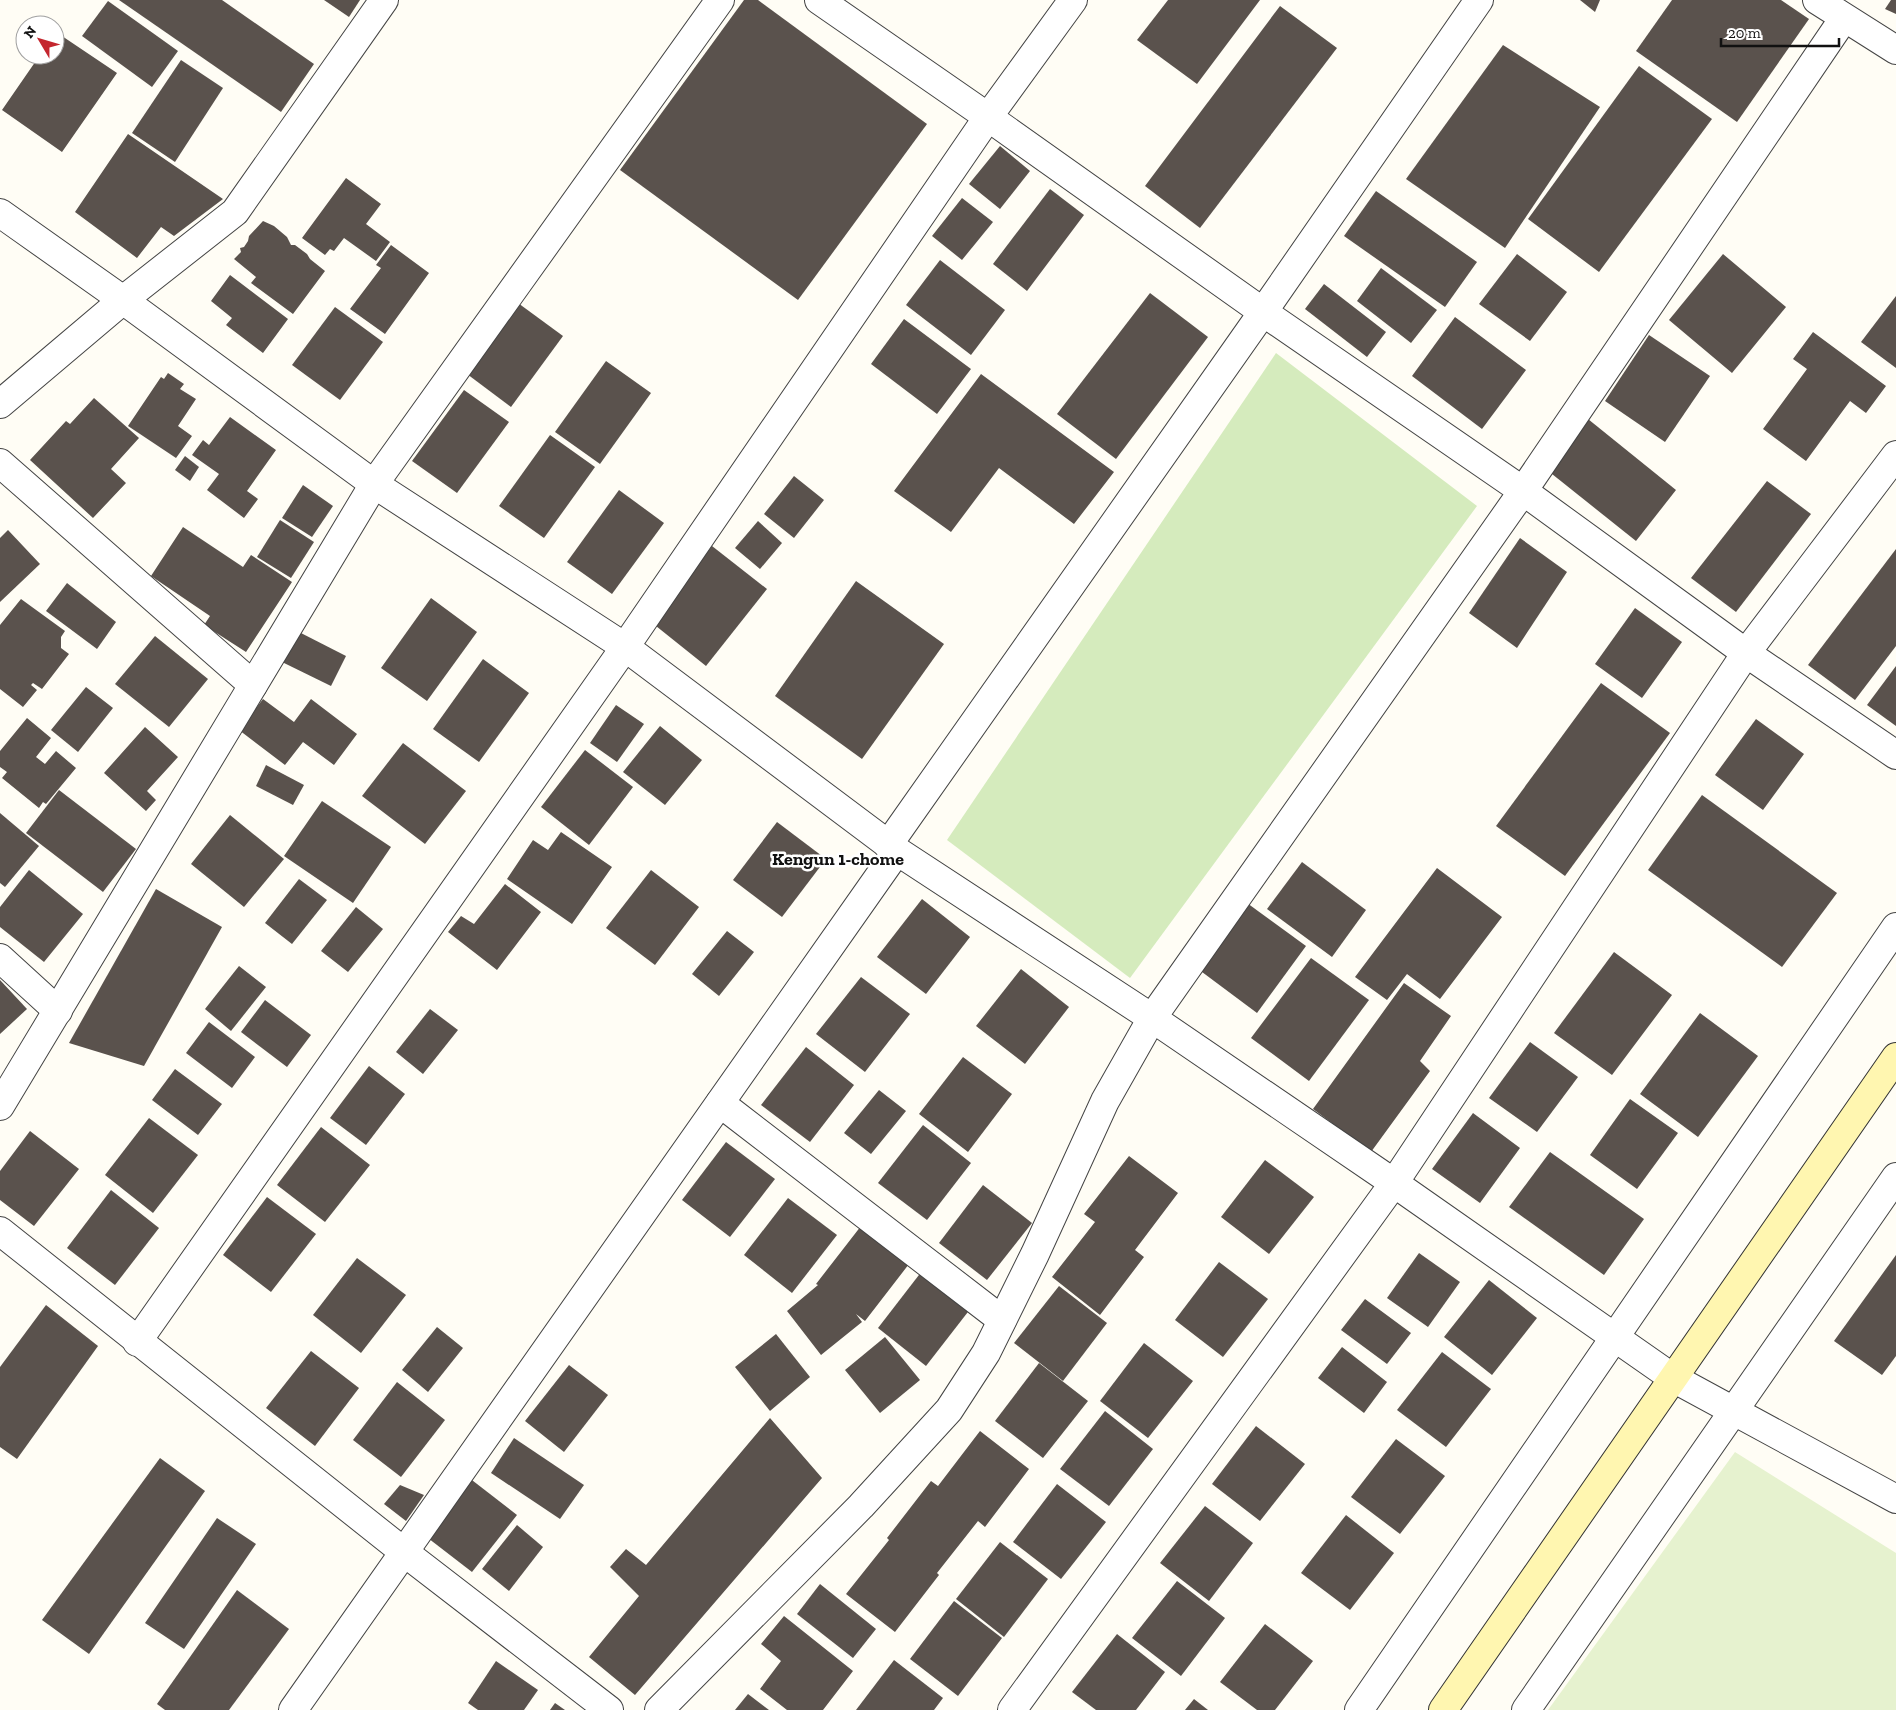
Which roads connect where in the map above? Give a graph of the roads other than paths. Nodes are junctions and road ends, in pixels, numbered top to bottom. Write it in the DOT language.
graph roads {
  1 [pos="384,0"];
  2 [pos="720,0"];
  3 [pos="819,0"];
  4 [pos="1073,0"];
  5 [pos="1479,0"];
  6 [pos="1817,0"];
  7 [pos="1844,18"];
  8 [pos="1896,50"];
  9 [pos="988,117"];
  10 [pos="0,213"];
  11 [pos="123,300"];
  12 [pos="1263,312"];
  13 [pos="0,404"];
  14 [pos="1896,455"];
  15 [pos="0,463"];
  16 [pos="374,484"];
  17 [pos="1522,491"];
  18 [pos="624,647"];
  19 [pos="1746,653"];
  20 [pos="253,685"];
  21 [pos="1896,755"];
  22 [pos="892,848"];
  23 [pos="1896,927"];
  24 [pos="0,958"];
  25 [pos="58,1011"];
  26 [pos="1152,1018"];
  27 [pos="1896,1057"];
  28 [pos="720,1103"];
  29 [pos="0,1106"];
  30 [pos="1896,1177"];
  31 [pos="1394,1183"];
  32 [pos="0,1231"];
  33 [pos="1002,1320"];
  34 [pos="1614,1337"];
  35 [pos="137,1342"];
  36 [pos="1673,1378"];
  37 [pos="1735,1411"];
  38 [pos="1896,1498"];
  39 [pos="404,1552"];
  40 [pos="293,1710"];
  41 [pos="609,1710"];
  42 [pos="659,1710"];
  43 [pos="1012,1710"];
  44 [pos="1359,1710"];
  45 [pos="1443,1710"];
  46 [pos="1526,1710"];
  1 -- 11 [label="street"];
  2 -- 16 [label="street"];
  3 -- 9 [label="street"];
  4 -- 9 [label="street"];
  5 -- 12 [label="street"];
  6 -- 7 [label="street"];
  7 -- 8 [label="street"];
  7 -- 17 [label="street"];
  9 -- 12 [label="street"];
  9 -- 18 [label="street"];
  10 -- 11 [label="street"];
  11 -- 13 [label="street"];
  11 -- 16 [label="street"];
  12 -- 17 [label="street"];
  12 -- 22 [label="street"];
  14 -- 19 [label="street"];
  15 -- 20 [label="street"];
  16 -- 18 [label="street"];
  16 -- 20 [label="street"];
  17 -- 19 [label="street"];
  17 -- 26 [label="street"];
  18 -- 22 [label="street"];
  18 -- 35 [label="street"];
  19 -- 21 [label="street"];
  19 -- 31 [label="street"];
  20 -- 25 [label="street"];
  22 -- 26 [label="street"];
  22 -- 28 [label="street"];
  23 -- 34 [label="street"];
  24 -- 25 [label="street"];
  25 -- 29 [label="street"];
  26 -- 31 [label="street"];
  26 -- 33 [label="street"];
  27 -- 36 [label="street"];
  28 -- 33 [label="street"];
  28 -- 39 [label="street"];
  30 -- 37 [label="street"];
  31 -- 34 [label="street"];
  31 -- 43 [label="street"];
  32 -- 35 [label="street"];
  33 -- 42 [label="street"];
  34 -- 36 [label="street"];
  34 -- 44 [label="street"];
  35 -- 39 [label="street"];
  36 -- 37 [label="street"];
  36 -- 45 [label="street"];
  37 -- 38 [label="street"];
  37 -- 46 [label="street"];
  39 -- 40 [label="street"];
  39 -- 41 [label="street"];
}
